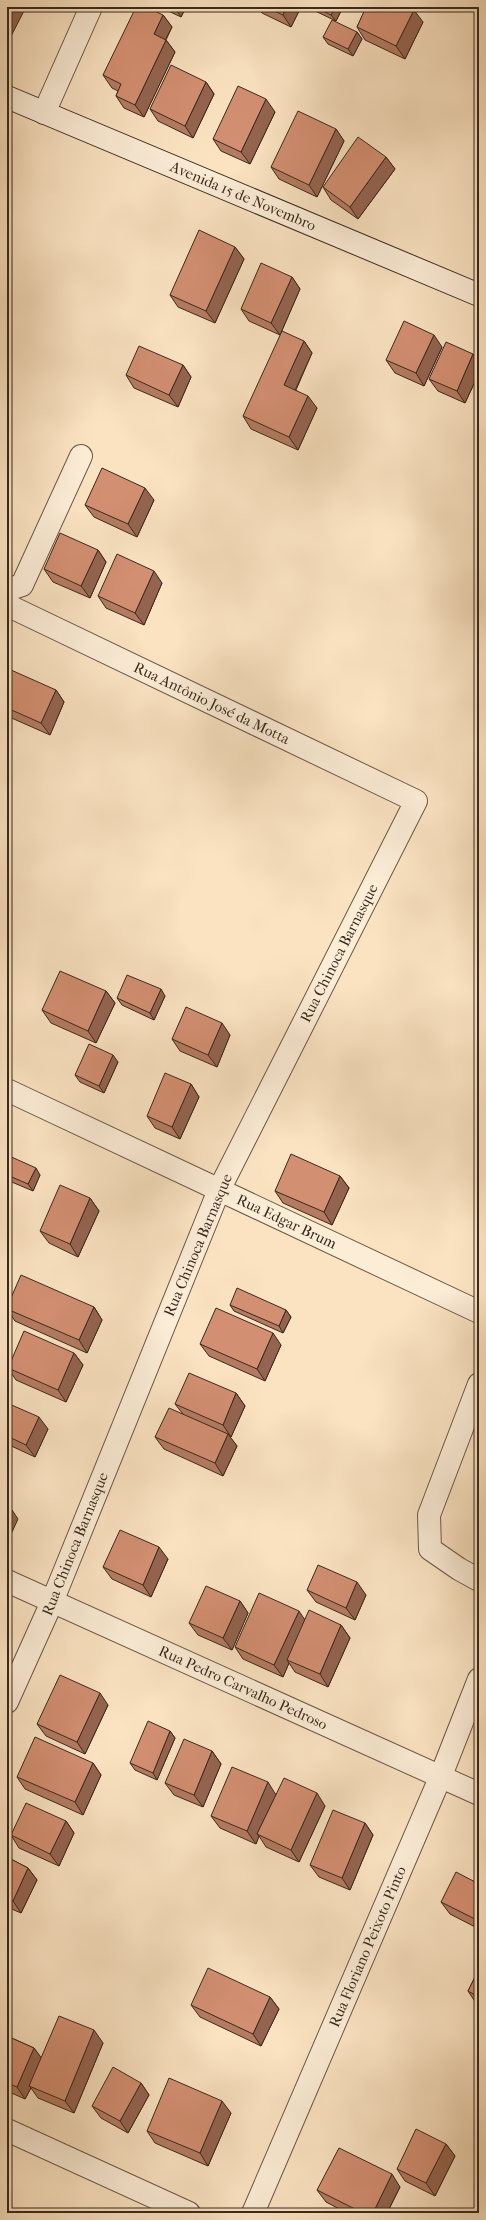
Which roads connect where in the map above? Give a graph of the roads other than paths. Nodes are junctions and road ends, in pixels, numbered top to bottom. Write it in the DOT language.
graph roads {
  1 [pos="91,7"];
  2 [pos="7,97"];
  3 [pos="44,113"];
  4 [pos="479,295"];
  5 [pos="81,456"];
  6 [pos="7,590"];
  7 [pos="7,605"];
  8 [pos="416,801"];
  9 [pos="7,1090"];
  10 [pos="219,1190"];
  11 [pos="479,1312"];
  12 [pos="479,1384"];
  13 [pos="479,1580"];
  14 [pos="7,1581"];
  15 [pos="52,1602"];
  16 [pos="479,1679"];
  17 [pos="7,1702"];
  18 [pos="440,1778"];
  19 [pos="479,1794"];
  20 [pos="7,2130"];
  21 [pos="189,2213"];
  22 [pos="253,2213"];
  1 -- 3 [label="street"];
  2 -- 3 [label="street, Avenida 15 de Novembro"];
  3 -- 4 [label="street, Avenida 15 de Novembro"];
  5 -- 6 [label="street"];
  7 -- 8 [label="street, Rua Antônio José da Motta"];
  8 -- 10 [label="street, Rua Chinoca Barnasque"];
  9 -- 10 [label="street, Rua Edgar Brum"];
  10 -- 11 [label="street, Rua Edgar Brum"];
  10 -- 15 [label="street, Rua Chinoca Barnasque"];
  12 -- 13 [label="street"];
  14 -- 15 [label="street, Rua Pedro Carvalho Pedroso"];
  15 -- 17 [label="street, Rua Chinoca Barnasque"];
  15 -- 18 [label="street, Rua Pedro Carvalho Pedroso"];
  16 -- 18 [label="street, Rua Floriano Peixoto Pinto"];
  18 -- 19 [label="street, Rua Pedro Carvalho Pedroso"];
  18 -- 22 [label="street, Rua Floriano Peixoto Pinto"];
  20 -- 21 [label="street"];
}
